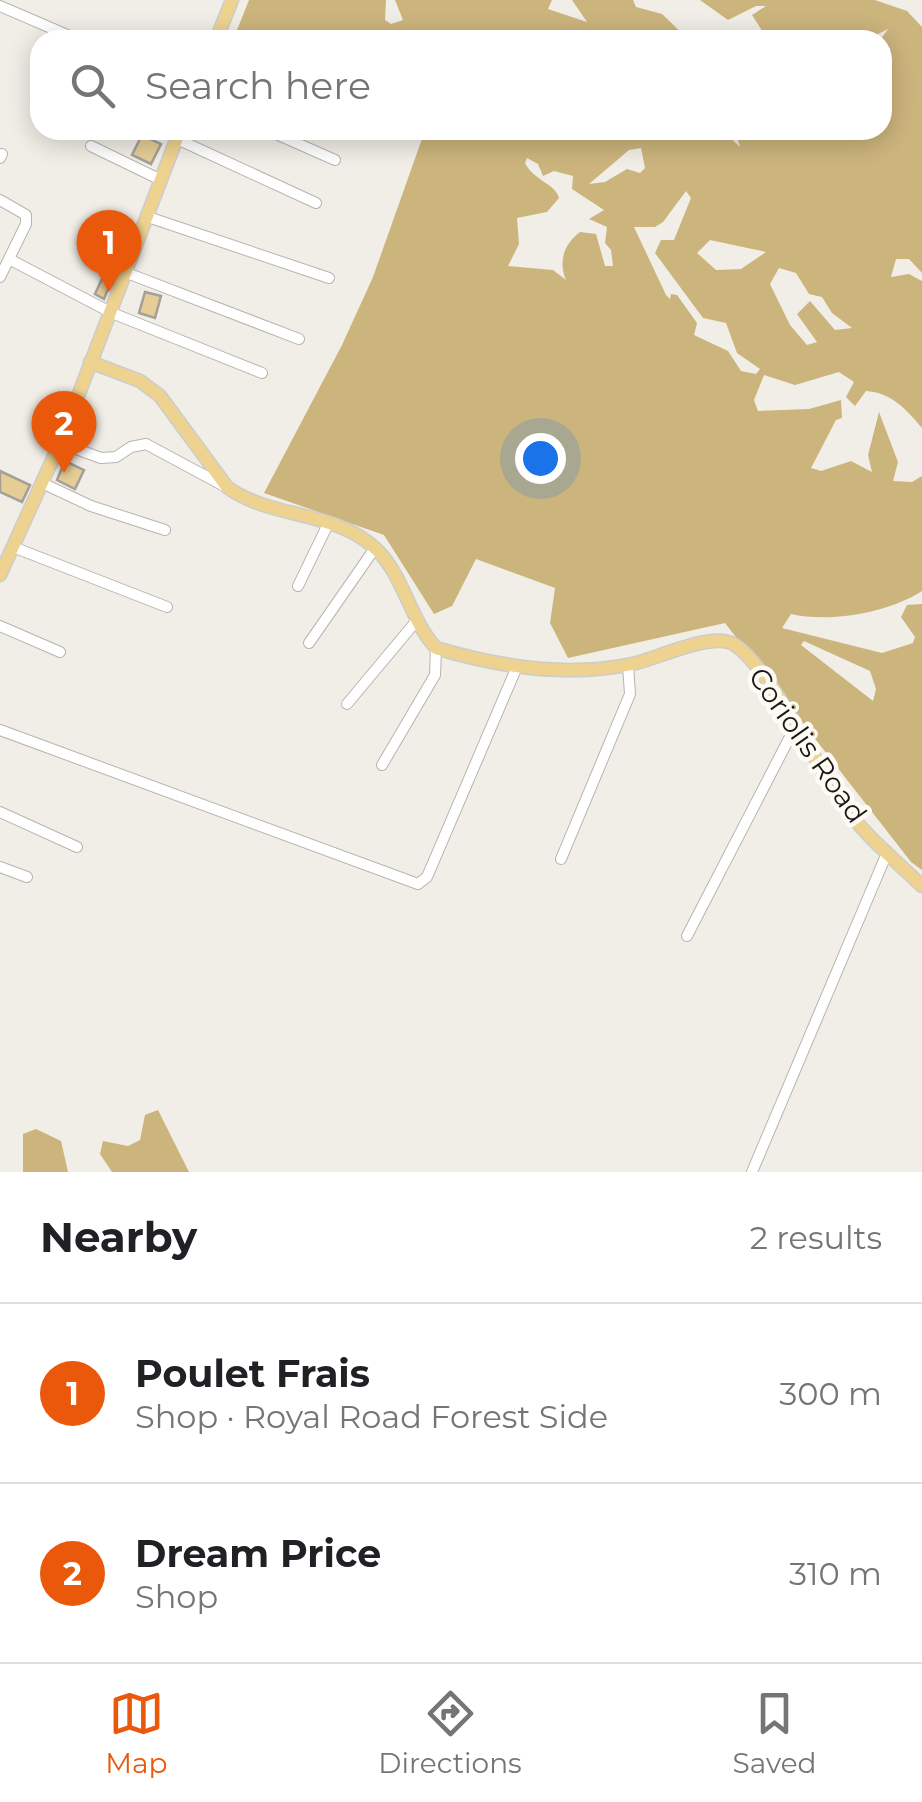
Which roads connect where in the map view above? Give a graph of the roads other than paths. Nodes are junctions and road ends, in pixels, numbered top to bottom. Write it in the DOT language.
graph roads {
  1 [pos="232,0"];
  2 [pos="0,6"];
  3 [pos="56,30"];
  4 [pos="220,30"];
  5 [pos="177,140"];
  6 [pos="191,140"];
  7 [pos="290,140"];
  8 [pos="91,146"];
  9 [pos="335,160"];
  10 [pos="161,180"];
  11 [pos="0,200"];
  12 [pos="316,203"];
  13 [pos="148,216"];
  14 [pos="8,259"];
  15 [pos="127,273"];
  16 [pos="0,277"];
  17 [pos="329,278"];
  18 [pos="112,312"];
  19 [pos="298,339"];
  20 [pos="90,362"];
  21 [pos="262,373"];
  22 [pos="60,443"];
  23 [pos="42,483"];
  24 [pos="227,487"];
  25 [pos="328,522"];
  26 [pos="165,530"];
  27 [pos="13,547"];
  28 [pos="375,548"];
  29 [pos="0,575"];
  30 [pos="298,586"];
  31 [pos="167,607"];
  32 [pos="418,618"];
  33 [pos="0,626"];
  34 [pos="309,643"];
  35 [pos="436,648"];
  36 [pos="60,652"];
  37 [pos="628,665"];
  38 [pos="516,669"];
  39 [pos="347,704"];
  40 [pos="796,727"];
  41 [pos="0,730"];
  42 [pos="382,765"];
  43 [pos="0,812"];
  44 [pos="76,847"];
  45 [pos="887,853"];
  46 [pos="561,859"];
  47 [pos="0,867"];
  48 [pos="27,877"];
  49 [pos="922,886"];
  50 [pos="686,936"];
  51 [pos="752,1172"];
  1 -- 4 [label="main road"];
  2 -- 3 [label="street"];
  5 -- 10 [label="main road"];
  6 -- 12 [label="street"];
  7 -- 9 [label="street"];
  8 -- 10 [label="street"];
  10 -- 13 [label="main road"];
  11 -- 14 [label="street"];
  13 -- 15 [label="main road"];
  13 -- 17 [label="street"];
  14 -- 16 [label="street"];
  14 -- 18 [label="street"];
  15 -- 18 [label="main road"];
  15 -- 19 [label="street"];
  18 -- 20 [label="main road"];
  18 -- 21 [label="street"];
  20 -- 22 [label="main road"];
  20 -- 24 [label="main road"];
  22 -- 23 [label="main road"];
  22 -- 24 [label="street"];
  23 -- 26 [label="street"];
  23 -- 27 [label="main road"];
  24 -- 25 [label="main road"];
  25 -- 28 [label="main road"];
  25 -- 30 [label="street"];
  27 -- 29 [label="main road"];
  27 -- 31 [label="street"];
  28 -- 32 [label="main road"];
  28 -- 34 [label="street"];
  32 -- 35 [label="main road"];
  32 -- 39 [label="street"];
  33 -- 36 [label="street"];
  35 -- 38 [label="main road, Coriolis Road"];
  35 -- 42 [label="street"];
  37 -- 38 [label="main road, Coriolis Road"];
  37 -- 40 [label="main road, Coriolis Road"];
  37 -- 46 [label="street"];
  38 -- 41 [label="street"];
  40 -- 45 [label="main road, Coriolis Road"];
  40 -- 50 [label="street"];
  43 -- 44 [label="street"];
  45 -- 49 [label="main road, Coriolis Road"];
  45 -- 51 [label="street"];
  47 -- 48 [label="street"];
}
